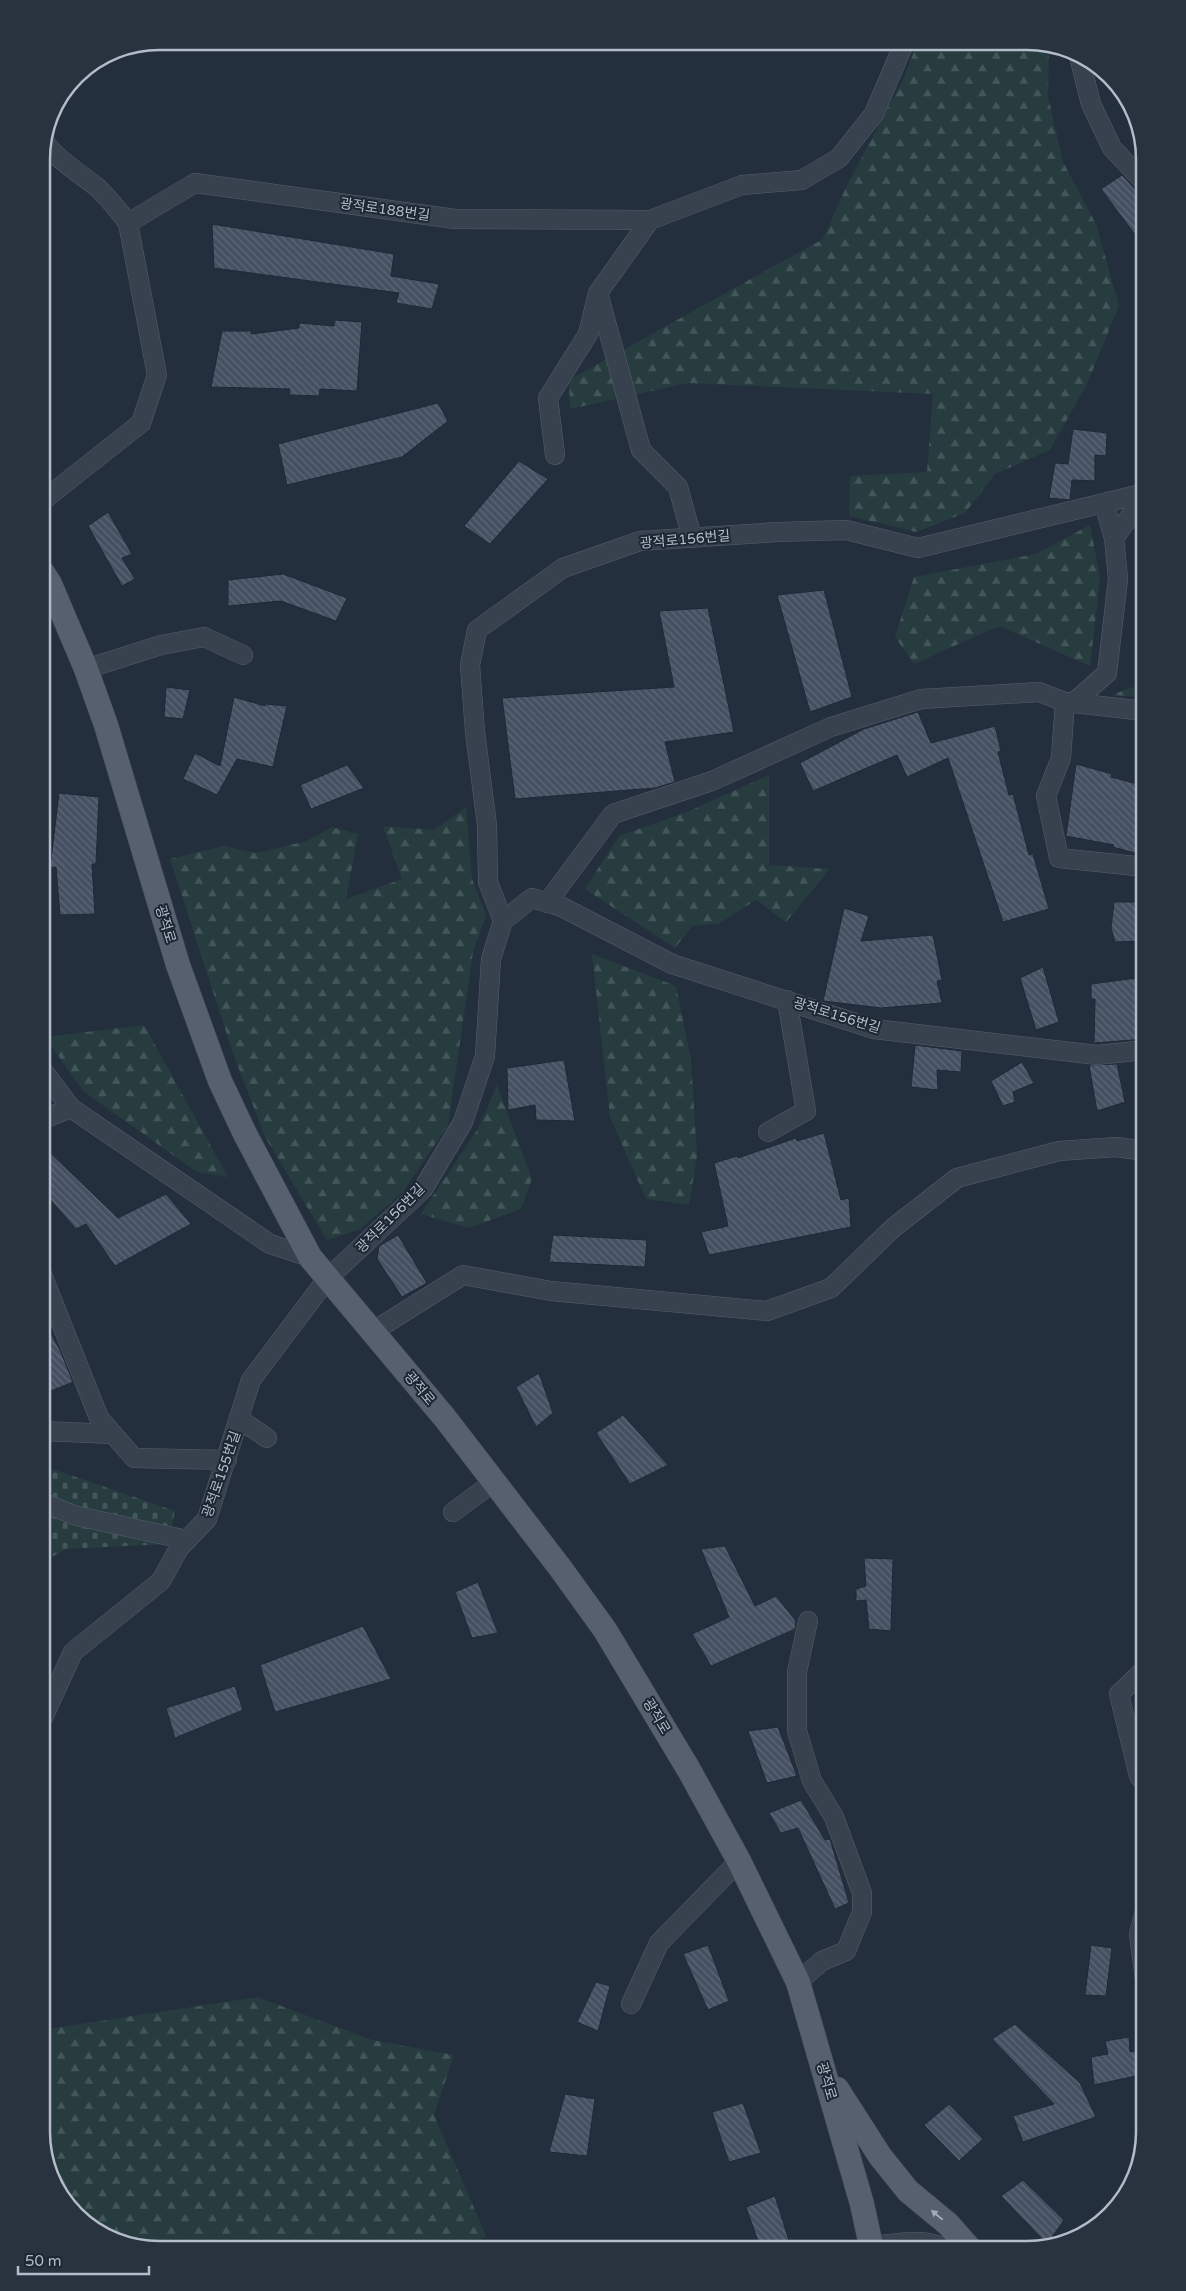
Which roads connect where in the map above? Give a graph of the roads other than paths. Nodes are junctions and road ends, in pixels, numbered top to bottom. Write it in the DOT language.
graph roads {
  1 [pos="902,50"];
  2 [pos="1081,64"];
  3 [pos="50,148"];
  4 [pos="1136,174"];
  5 [pos="650,220"];
  6 [pos="128,223"];
  7 [pos="598,293"];
  8 [pos="554,455"];
  9 [pos="50,496"];
  10 [pos="1136,497"];
  11 [pos="1104,503"];
  12 [pos="1136,507"];
  13 [pos="692,538"];
  14 [pos="1114,538"];
  15 [pos="50,593"];
  16 [pos="243,655"];
  17 [pos="86,669"];
  18 [pos="1069,703"];
  19 [pos="1136,710"];
  20 [pos="1136,866"];
  21 [pos="547,903"];
  22 [pos="503,921"];
  23 [pos="787,1000"];
  24 [pos="1136,1051"];
  25 [pos="50,1080"];
  26 [pos="71,1108"];
  27 [pos="50,1116"];
  28 [pos="768,1132"];
  29 [pos="1136,1149"];
  30 [pos="310,1257"];
  31 [pos="327,1279"];
  32 [pos="50,1295"];
  33 [pos="372,1332"];
  34 [pos="239,1419"];
  35 [pos="50,1431"];
  36 [pos="113,1434"];
  37 [pos="267,1438"];
  38 [pos="227,1460"];
  39 [pos="494,1482"];
  40 [pos="50,1506"];
  41 [pos="453,1512"];
  42 [pos="187,1540"];
  43 [pos="808,1621"];
  44 [pos="1136,1678"];
  45 [pos="50,1702"];
  46 [pos="1136,1764"];
  47 [pos="739,1860"];
  48 [pos="798,1982"];
  49 [pos="630,2004"];
  50 [pos="823,2068"];
  51 [pos="870,2241"];
  52 [pos="963,2241"];
  1 -- 5 [label="street, 광적로188번길"];
  2 -- 4 [label="street"];
  3 -- 6 [label="street"];
  5 -- 6 [label="street, 광적로188번길"];
  5 -- 7 [label="street"];
  6 -- 9 [label="street"];
  7 -- 8 [label="street"];
  7 -- 13 [label="street"];
  10 -- 11 [label="street, 광적로156번길"];
  11 -- 13 [label="street, 광적로156번길"];
  11 -- 14 [label="street"];
  12 -- 14 [label="street"];
  13 -- 22 [label="street, 광적로156번길"];
  14 -- 18 [label="street"];
  15 -- 17 [label="main road, 광적로"];
  16 -- 17 [label="street"];
  17 -- 30 [label="main road, 광적로"];
  18 -- 19 [label="street"];
  18 -- 20 [label="street"];
  18 -- 21 [label="street"];
  21 -- 22 [label="street, 광적로156번길"];
  21 -- 23 [label="street, 광적로156번길"];
  22 -- 31 [label="street, 광적로156번길"];
  23 -- 24 [label="street, 광적로156번길"];
  23 -- 28 [label="street"];
  25 -- 26 [label="street"];
  26 -- 27 [label="street"];
  26 -- 30 [label="street"];
  29 -- 33 [label="street"];
  30 -- 31 [label="main road, 광적로"];
  31 -- 33 [label="main road, 광적로"];
  31 -- 34 [label="street, 광적로155번길"];
  32 -- 36 [label="street"];
  33 -- 39 [label="main road, 광적로"];
  34 -- 37 [label="street"];
  34 -- 38 [label="street, 광적로155번길"];
  35 -- 36 [label="street"];
  36 -- 38 [label="street"];
  38 -- 42 [label="street, 광적로155번길"];
  39 -- 41 [label="street"];
  39 -- 47 [label="main road, 광적로"];
  40 -- 42 [label="street"];
  42 -- 45 [label="street, 광적로155번길"];
  43 -- 48 [label="street"];
  44 -- 46 [label="street"];
  47 -- 48 [label="main road, 광적로"];
  47 -- 49 [label="street"];
  48 -- 50 [label="main road, 광적로"];
  50 -- 51 [label="main road, 광적로"];
  52 -- 50 [label="main road, one-way"];
}
